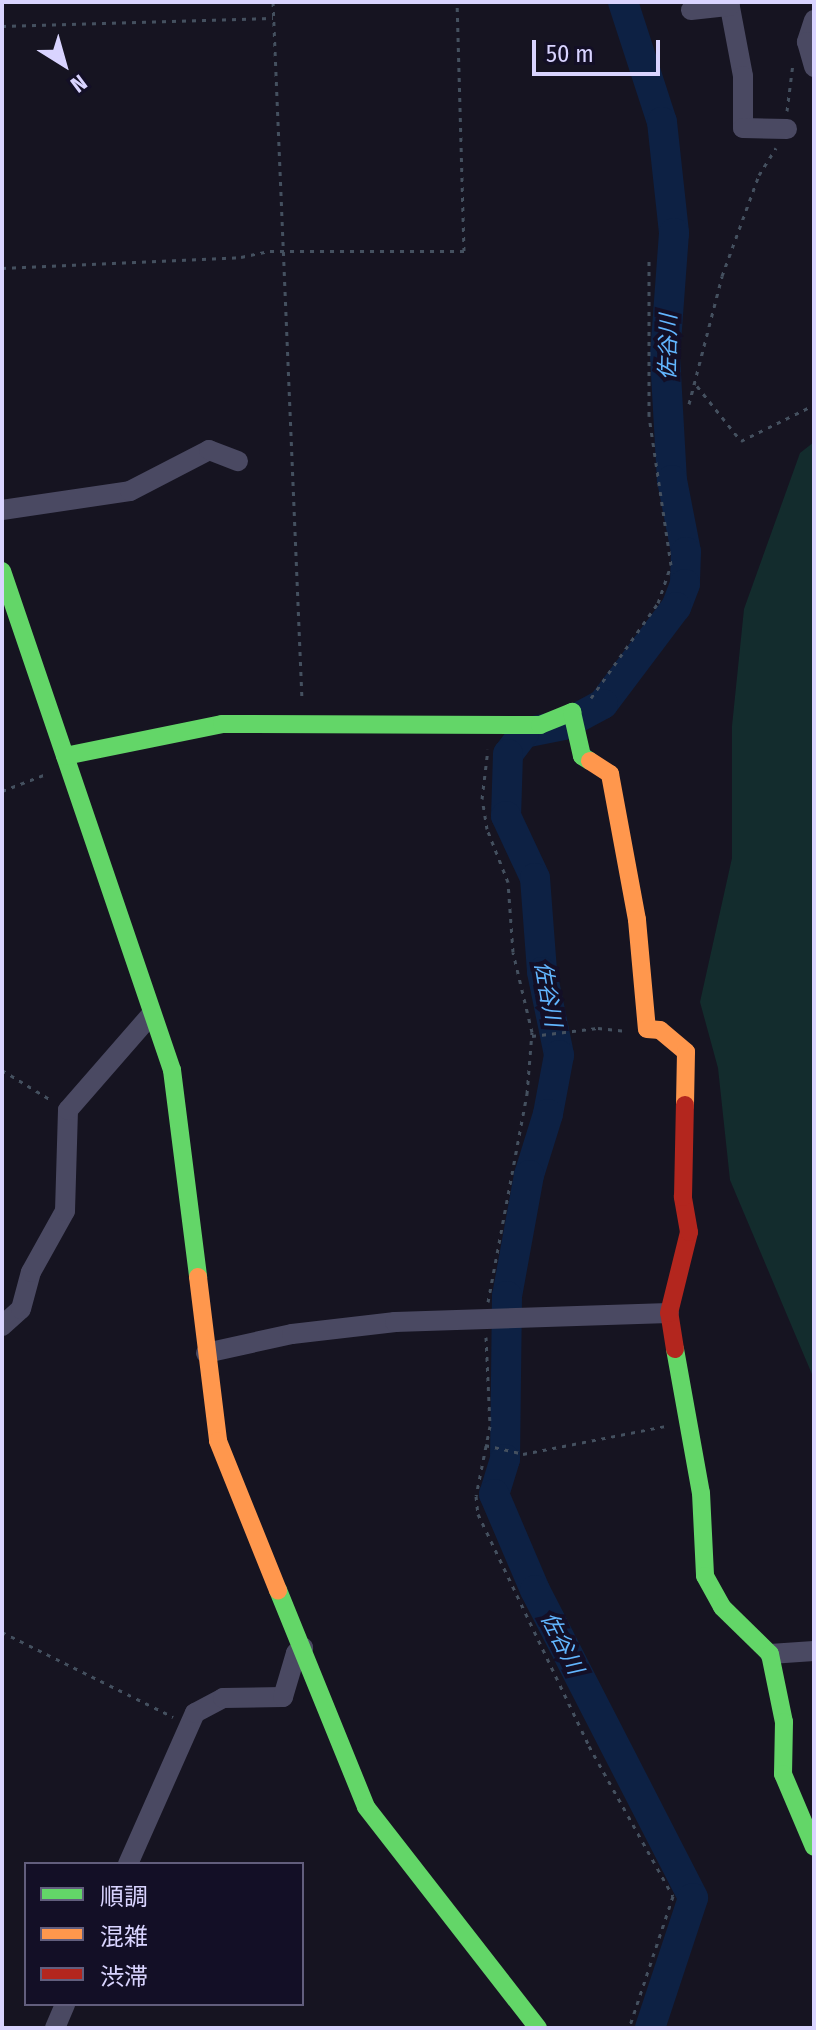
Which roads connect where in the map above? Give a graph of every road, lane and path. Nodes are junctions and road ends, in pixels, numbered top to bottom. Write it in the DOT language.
graph roads {
  1 [pos="273,2"];
  2 [pos="457,2"];
  3 [pos="729,4"];
  4 [pos="691,10"];
  5 [pos="273,18"];
  6 [pos="814,20"];
  7 [pos="2,26"];
  8 [pos="807,42"];
  9 [pos="814,67"];
  10 [pos="787,129"];
  11 [pos="284,253"];
  12 [pos="649,260"];
  13 [pos="2,268"];
  14 [pos="697,386"];
  15 [pos="689,404"];
  16 [pos="814,405"];
  17 [pos="238,461"];
  18 [pos="2,510"];
  19 [pos="2,571"];
  20 [pos="572,712"];
  21 [pos="304,721"];
  22 [pos="489,724"];
  23 [pos="67,761"];
  24 [pos="2,791"];
  25 [pos="151,1015"];
  26 [pos="647,1029"];
  27 [pos="532,1036"];
  28 [pos="2,1070"];
  29 [pos="68,1110"];
  30 [pos="669,1313"];
  31 [pos="485,1317"];
  32 [pos="2,1326"];
  33 [pos="206,1353"];
  34 [pos="689,1412"];
  35 [pos="485,1445"];
  36 [pos="2,1632"];
  37 [pos="303,1648"];
  38 [pos="814,1651"];
  39 [pos="770,1654"];
  40 [pos="189,1728"];
  41 [pos="814,1847"];
  42 [pos="129,1862"];
  43 [pos="64,2006"];
  44 [pos="55,2028"];
  45 [pos="538,2028"];
  46 [pos="629,2028"];
  1 -- 5 [label="path"];
  2 -- 11 [label="path"];
  3 -- 4 [label="street"];
  3 -- 10 [label="street"];
  5 -- 7 [label="path"];
  5 -- 11 [label="path"];
  6 -- 8 [label="street"];
  8 -- 9 [label="street"];
  8 -- 10 [label="path"];
  10 -- 14 [label="path"];
  11 -- 13 [label="path"];
  11 -- 21 [label="path"];
  12 -- 20 [label="path"];
  14 -- 15 [label="path"];
  14 -- 16 [label="path"];
  17 -- 18 [label="street"];
  19 -- 23 [label="street"];
  20 -- 22 [label="street"];
  20 -- 26 [label="street"];
  21 -- 22 [label="street"];
  21 -- 23 [label="street"];
  22 -- 27 [label="path"];
  23 -- 24 [label="path"];
  23 -- 25 [label="street"];
  25 -- 29 [label="street"];
  25 -- 33 [label="street"];
  26 -- 27 [label="path"];
  26 -- 30 [label="street"];
  27 -- 31 [label="path"];
  28 -- 29 [label="path"];
  29 -- 32 [label="street"];
  30 -- 31 [label="street"];
  30 -- 34 [label="street"];
  31 -- 33 [label="street"];
  31 -- 35 [label="path"];
  33 -- 37 [label="street"];
  34 -- 35 [label="path"];
  34 -- 39 [label="street"];
  35 -- 46 [label="path"];
  36 -- 40 [label="path"];
  37 -- 40 [label="street"];
  37 -- 45 [label="street"];
  38 -- 39 [label="street"];
  39 -- 41 [label="street"];
  40 -- 42 [label="street"];
  43 -- 44 [label="street"];
}
